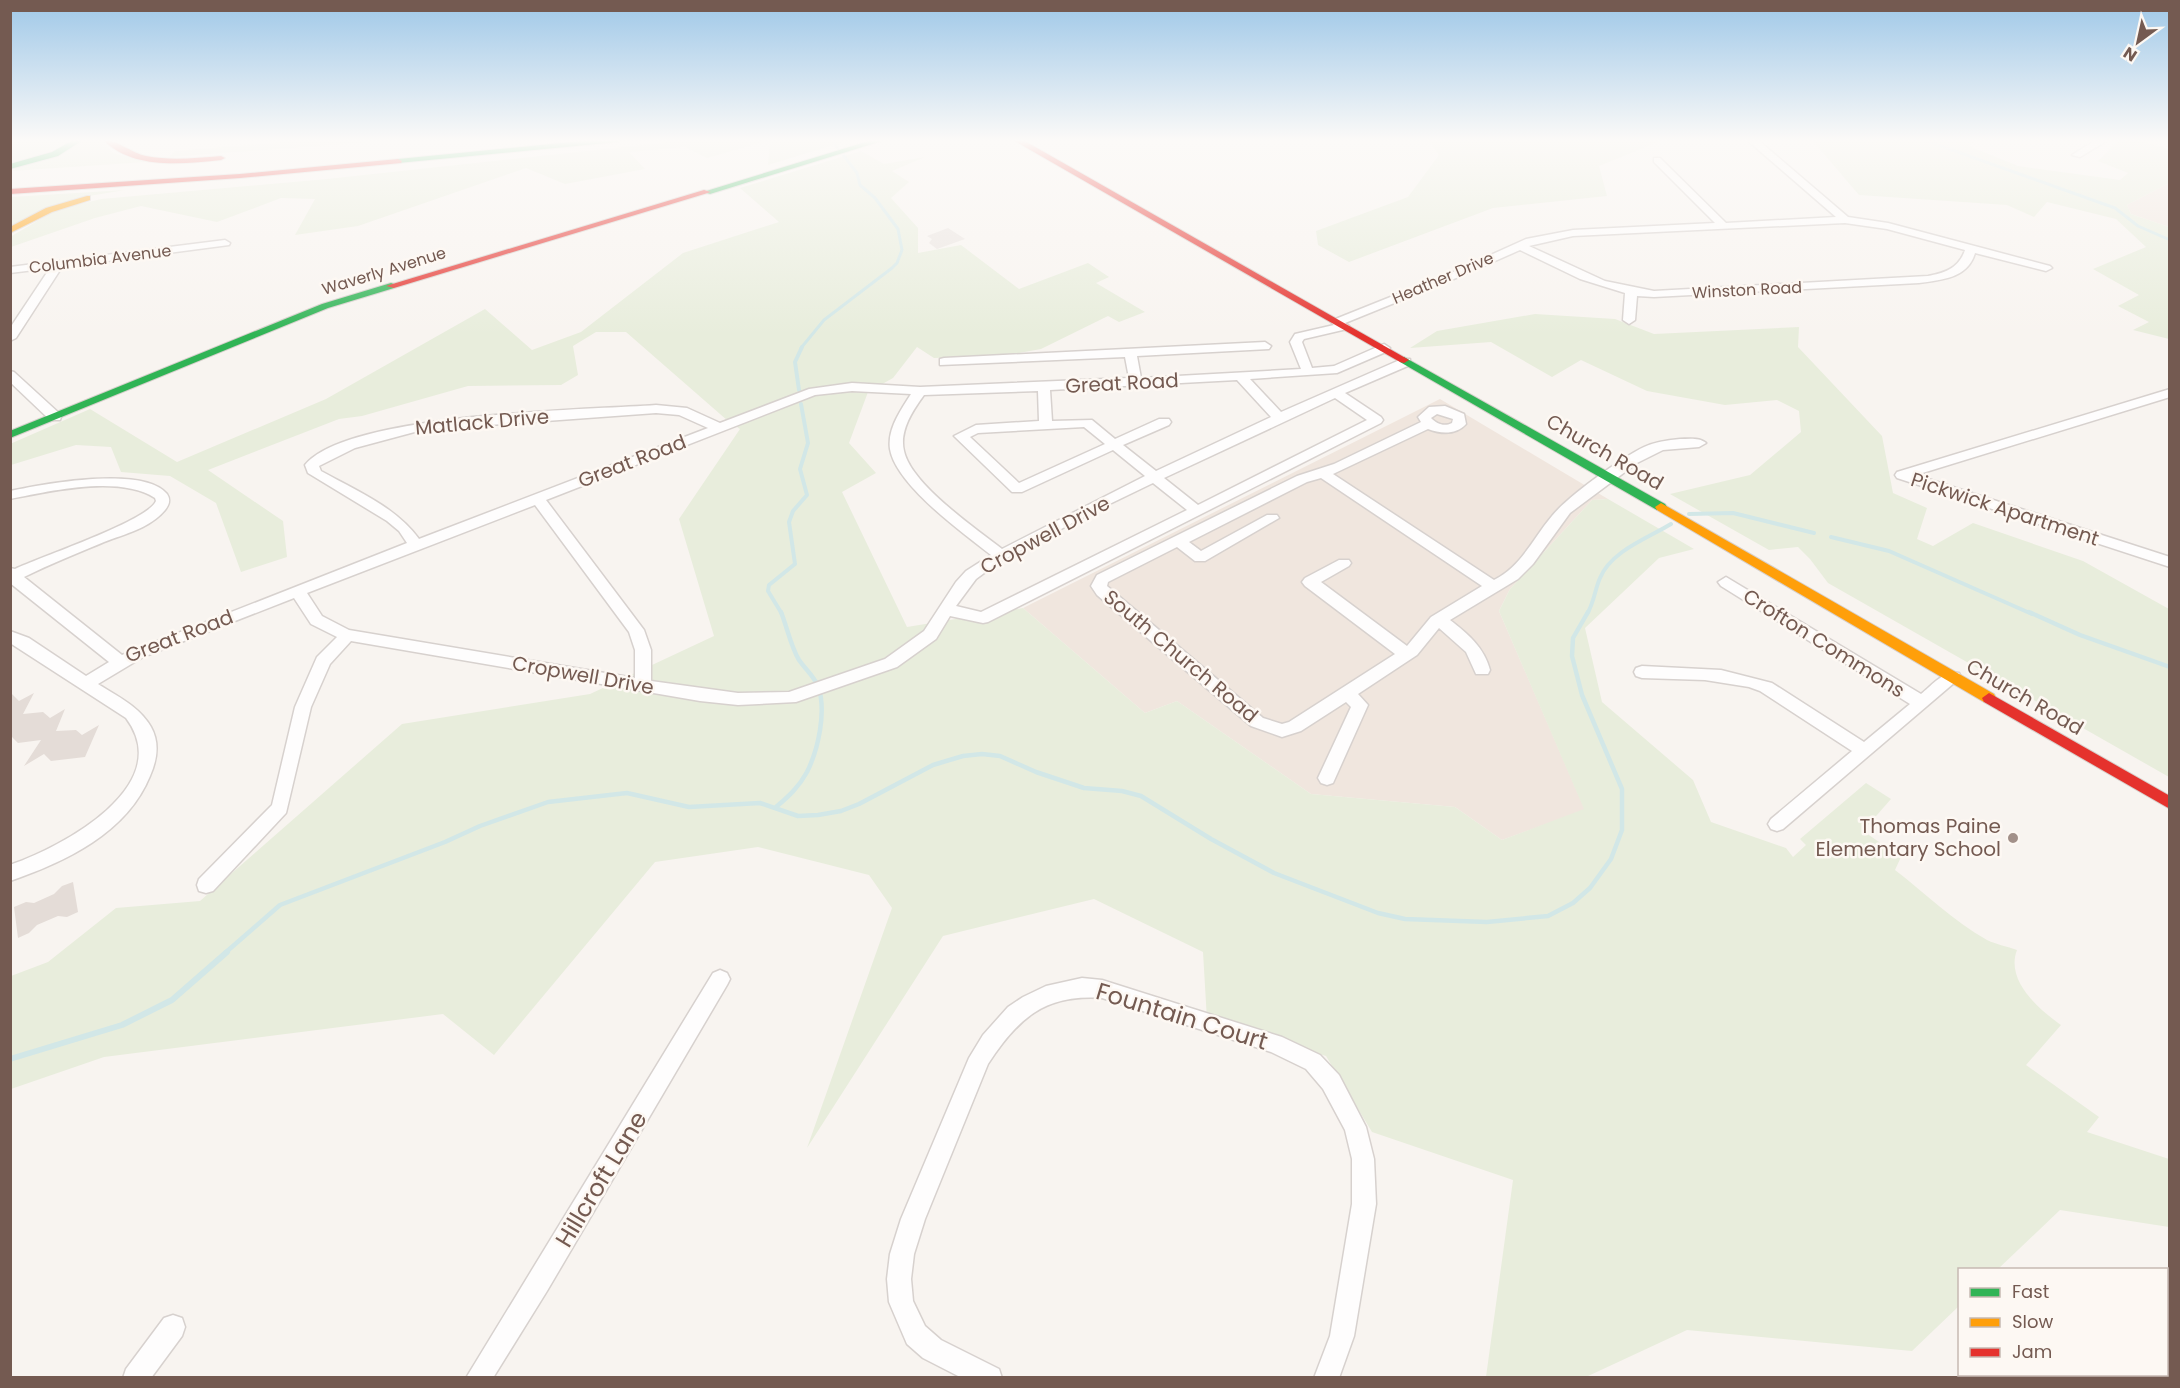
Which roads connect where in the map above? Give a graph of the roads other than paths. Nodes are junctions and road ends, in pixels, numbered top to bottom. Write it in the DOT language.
graph roads {
  1 [pos="64,205"];
  2 [pos="664,205"];
  3 [pos="1131,205"];
  4 [pos="1703,205"];
  5 [pos="1827,205"];
  6 [pos="1845,220"];
  7 [pos="1724,225"];
  8 [pos="10,231"];
  9 [pos="225,243"];
  10 [pos="1520,245"];
  11 [pos="1971,249"];
  12 [pos="58,264"];
  13 [pos="2046,268"];
  14 [pos="10,270"];
  15 [pos="1631,293"];
  16 [pos="1629,320"];
  17 [pos="1340,324"];
  18 [pos="10,338"];
  19 [pos="1265,346"];
  20 [pos="1384,348"];
  21 [pos="1130,353"];
  22 [pos="944,362"];
  23 [pos="1406,362"];
  24 [pos="1308,372"];
  25 [pos="10,375"];
  26 [pos="1240,375"];
  27 [pos="1136,382"];
  28 [pos="1044,387"];
  29 [pos="920,391"];
  30 [pos="1336,393"];
  31 [pos="2169,393"];
  32 [pos="55,417"];
  33 [pos="1279,418"];
  34 [pos="1164,422"];
  35 [pos="1046,424"];
  36 [pos="1428,424"];
  37 [pos="719,428"];
  38 [pos="10,435"];
  39 [pos="1699,443"];
  40 [pos="1114,445"];
  41 [pos="1323,472"];
  42 [pos="1609,477"];
  43 [pos="1156,478"];
  44 [pos="10,495"];
  45 [pos="537,498"];
  46 [pos="1197,511"];
  47 [pos="1272,518"];
  48 [pos="1177,540"];
  49 [pos="416,545"];
  50 [pos="1001,555"];
  51 [pos="2169,562"];
  52 [pos="1344,563"];
  53 [pos="12,576"];
  54 [pos="1726,582"];
  55 [pos="1493,586"];
  56 [pos="298,591"];
  57 [pos="945,609"];
  58 [pos="1439,620"];
  59 [pos="348,635"];
  60 [pos="10,636"];
  61 [pos="1407,654"];
  62 [pos="119,661"];
  63 [pos="1482,670"];
  64 [pos="1642,672"];
  65 [pos="1953,677"];
  66 [pos="85,684"];
  67 [pos="642,686"];
  68 [pos="1347,693"];
  69 [pos="1922,703"];
  70 [pos="1865,751"];
  71 [pos="1327,778"];
  72 [pos="2169,803"];
  73 [pos="1777,824"];
  74 [pos="10,873"];
  75 [pos="207,885"];
  76 [pos="720,979"];
  77 [pos="173,1327"];
  78 [pos="135,1377"];
  79 [pos="478,1377"];
  80 [pos="990,1377"];
  81 [pos="1326,1377"];
  1 -- 8 [label="main road"];
  2 -- 32 [label="main road, Waverly Avenue"];
  3 -- 17 [label="main road, Church Road"];
  4 -- 7 [label="street"];
  5 -- 6 [label="street"];
  6 -- 7 [label="street, Heather Drive"];
  6 -- 11 [label="street, Heather Drive"];
  7 -- 10 [label="street, Heather Drive"];
  9 -- 12 [label="street, Columbia Avenue"];
  10 -- 15 [label="street, Winston Road"];
  10 -- 17 [label="street, Heather Drive"];
  11 -- 13 [label="street, Heather Drive"];
  11 -- 15 [label="street, Winston Road"];
  12 -- 14 [label="street, Columbia Avenue"];
  12 -- 18 [label="street"];
  15 -- 16 [label="street"];
  17 -- 20 [label="main road, Church Road"];
  17 -- 24 [label="street"];
  19 -- 21 [label="street"];
  20 -- 23 [label="main road, Church Road"];
  20 -- 24 [label="street, Great Road"];
  21 -- 22 [label="street"];
  21 -- 27 [label="street"];
  23 -- 30 [label="street, Cropwell Drive"];
  23 -- 42 [label="main road, Church Road"];
  24 -- 26 [label="street, Great Road"];
  25 -- 32 [label="street"];
  26 -- 27 [label="street, Great Road"];
  26 -- 33 [label="street"];
  27 -- 28 [label="street, Great Road"];
  28 -- 29 [label="street, Great Road"];
  28 -- 35 [label="street"];
  29 -- 37 [label="street, Great Road"];
  29 -- 50 [label="street"];
  30 -- 33 [label="street, Cropwell Drive"];
  30 -- 46 [label="street"];
  31 -- 51 [label="street, Pickwick Apartment"];
  32 -- 38 [label="main road, Waverly Avenue"];
  33 -- 43 [label="street, Cropwell Drive"];
  34 -- 40 [label="street"];
  35 -- 40 [label="street"];
  35 -- 40 [label="street"];
  36 -- 41 [label="street, South Church Road"];
  37 -- 45 [label="street, Great Road"];
  37 -- 49 [label="street, Matlack Drive"];
  39 -- 42 [label="street, South Church Road"];
  40 -- 43 [label="street"];
  41 -- 48 [label="street, South Church Road"];
  41 -- 55 [label="street"];
  42 -- 55 [label="street, South Church Road"];
  42 -- 65 [label="main road, Church Road"];
  43 -- 46 [label="street"];
  43 -- 50 [label="street, Cropwell Drive"];
  44 -- 53 [label="street"];
  45 -- 49 [label="street, Great Road"];
  45 -- 67 [label="street"];
  46 -- 57 [label="street"];
  47 -- 48 [label="street"];
  48 -- 68 [label="street, South Church Road"];
  49 -- 56 [label="street, Great Road"];
  50 -- 57 [label="street, Cropwell Drive"];
  52 -- 61 [label="street"];
  53 -- 62 [label="street, Great Road"];
  54 -- 69 [label="street, Crofton Commons"];
  55 -- 58 [label="street, South Church Road"];
  56 -- 59 [label="street, Cropwell Drive"];
  56 -- 62 [label="street, Great Road"];
  57 -- 67 [label="street, Cropwell Drive"];
  58 -- 61 [label="street, South Church Road"];
  58 -- 63 [label="street"];
  59 -- 67 [label="street, Cropwell Drive"];
  59 -- 75 [label="street"];
  60 -- 66 [label="street"];
  61 -- 68 [label="street, South Church Road"];
  62 -- 66 [label="street"];
  64 -- 70 [label="street"];
  65 -- 69 [label="street, Crofton Commons"];
  65 -- 72 [label="main road, Church Road"];
  66 -- 74 [label="street"];
  68 -- 71 [label="street"];
  69 -- 70 [label="street, Crofton Commons"];
  70 -- 73 [label="street, Crofton Commons"];
  76 -- 79 [label="street, Hillcroft Lane"];
  77 -- 78 [label="street"];
  80 -- 81 [label="street, Fountain Court"];
}
